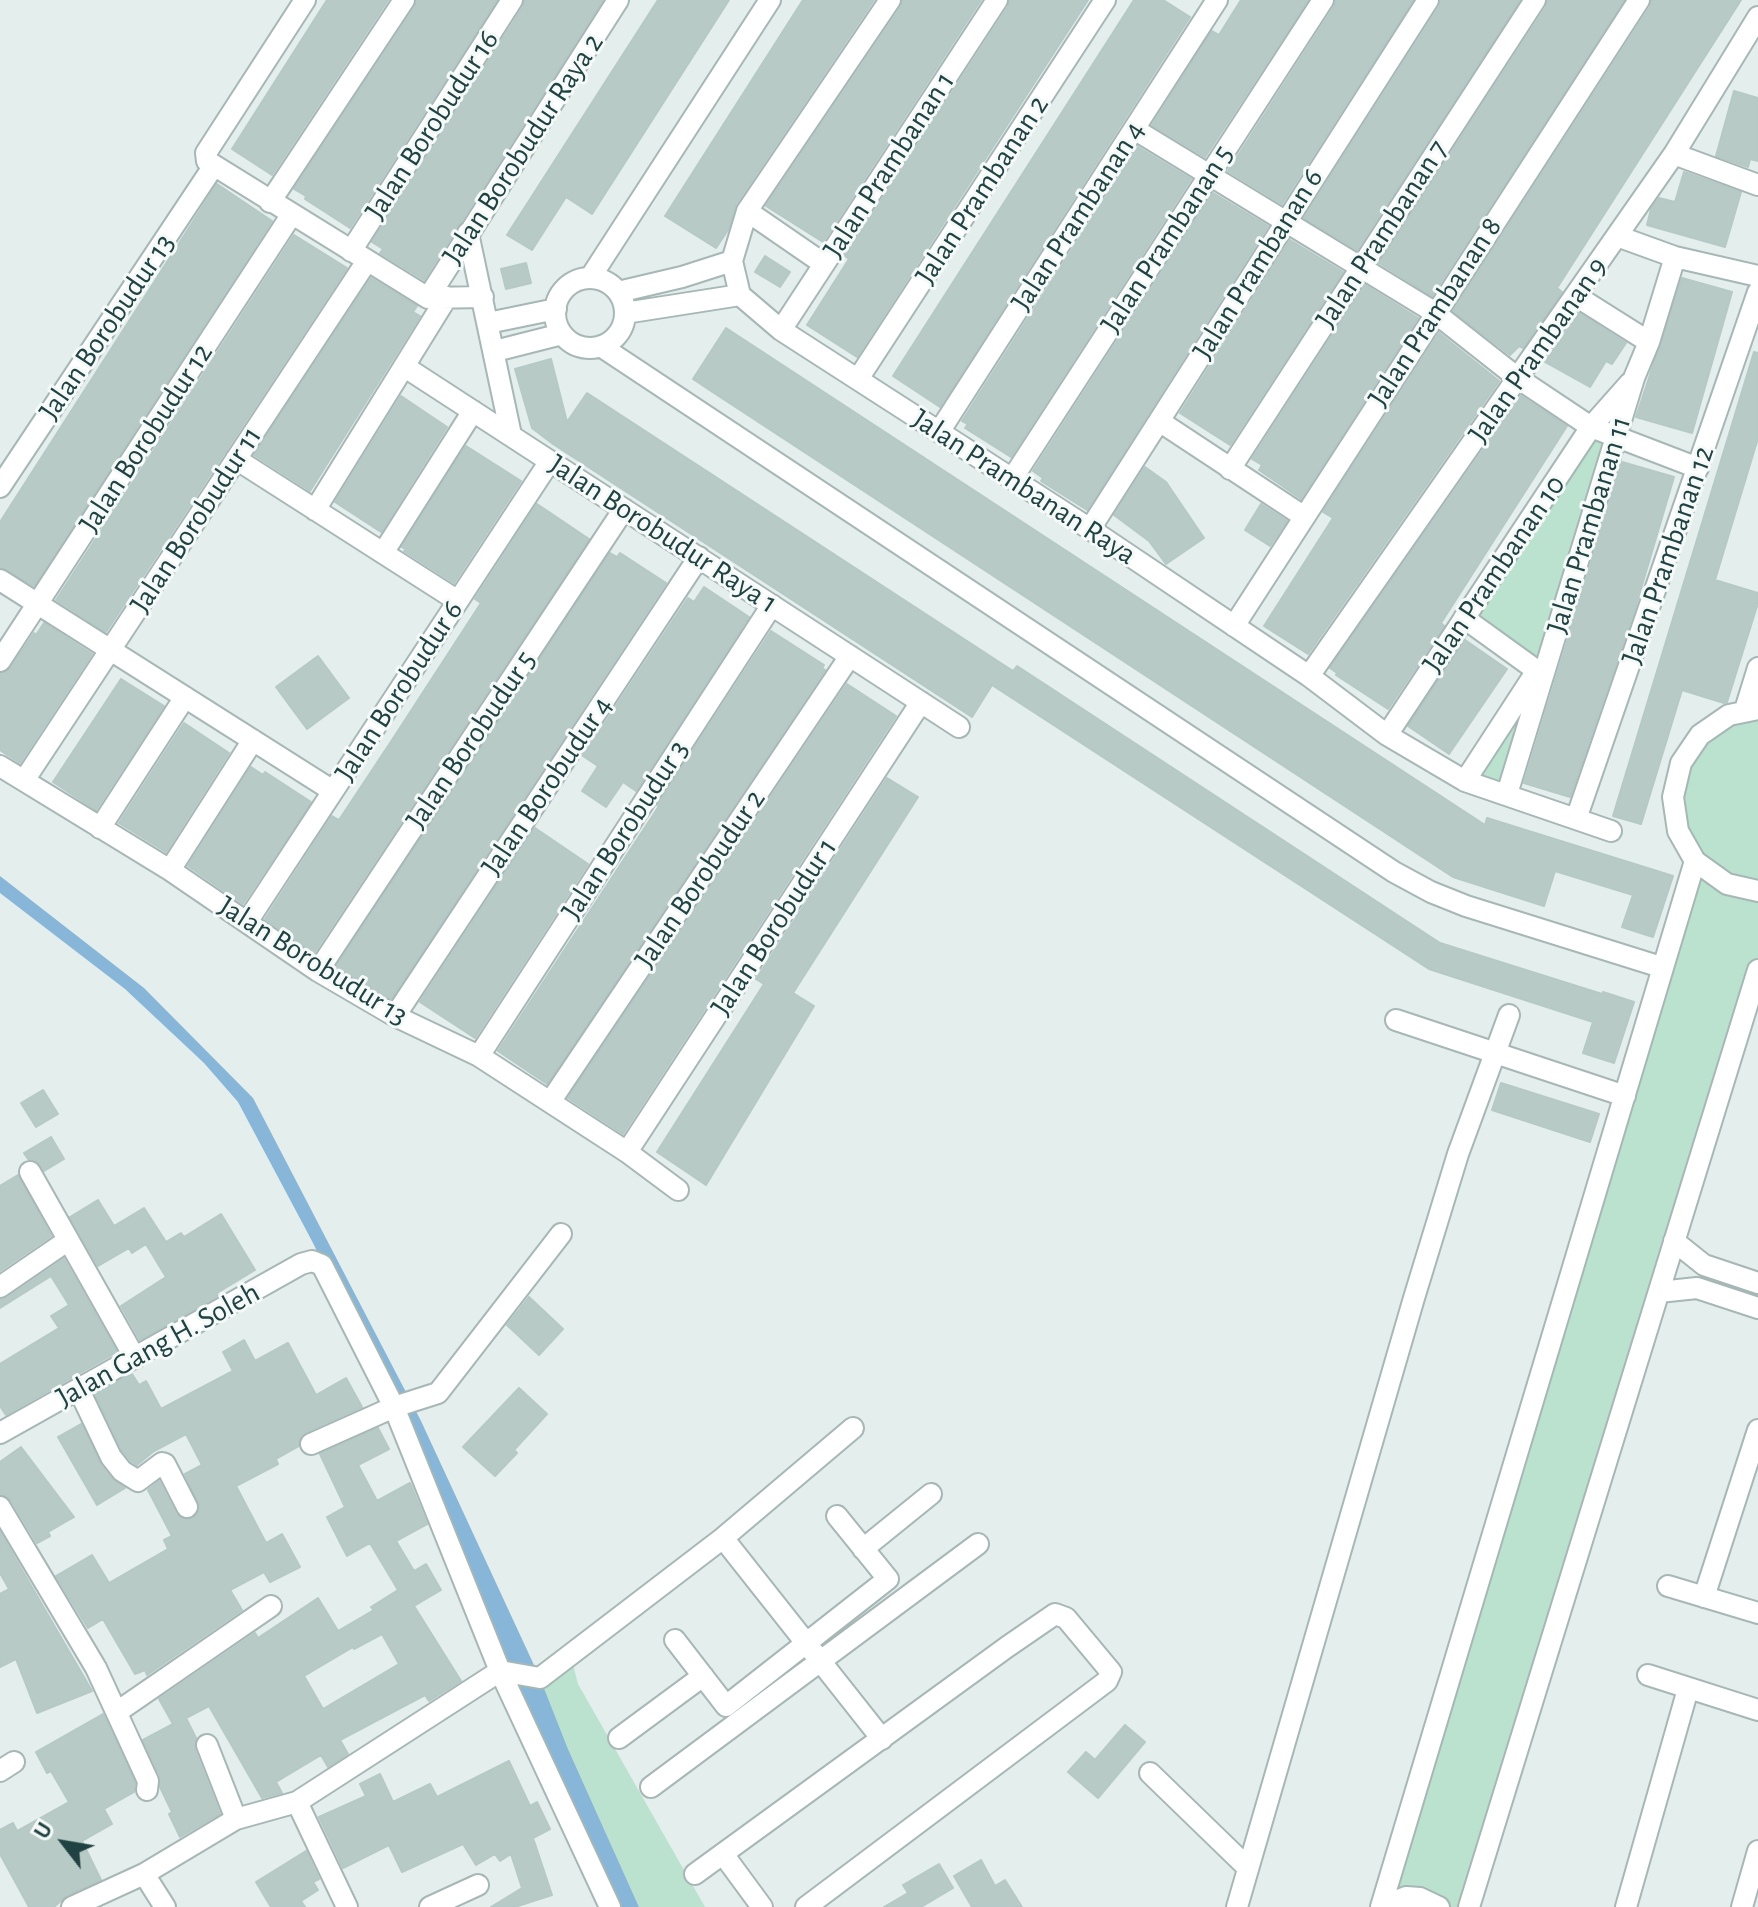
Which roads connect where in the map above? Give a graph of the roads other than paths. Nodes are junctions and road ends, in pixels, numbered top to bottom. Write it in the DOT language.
graph roads {
  1 [pos="305,0"];
  2 [pos="404,0"];
  3 [pos="512,0"];
  4 [pos="618,0"];
  5 [pos="770,0"];
  6 [pos="890,0"];
  7 [pos="997,0"];
  8 [pos="1105,0"];
  9 [pos="1323,0"];
  10 [pos="1428,0"];
  11 [pos="1535,0"];
  12 [pos="1639,0"];
  13 [pos="1207,3"];
  14 [pos="1758,17"];
  15 [pos="1134,129"];
  16 [pos="1674,154"];
  17 [pos="210,160"];
  18 [pos="1209,175"];
  19 [pos="1758,185"];
  20 [pos="270,202"];
  21 [pos="747,211"];
  22 [pos="292,214"];
  23 [pos="1285,221"];
  24 [pos="468,233"];
  25 [pos="1617,236"];
  26 [pos="359,256"];
  27 [pos="1675,257"];
  28 [pos="732,261"];
  29 [pos="824,264"];
  30 [pos="1360,267"];
  31 [pos="1758,276"];
  32 [pos="590,278"];
  33 [pos="618,292"];
  34 [pos="1758,292"];
  35 [pos="740,295"];
  36 [pos="1576,296"];
  37 [pos="483,297"];
  38 [pos="438,298"];
  39 [pos="556,309"];
  40 [pos="1434,312"];
  41 [pos="625,313"];
  42 [pos="488,323"];
  43 [pos="781,330"];
  44 [pos="562,334"];
  45 [pos="1649,342"];
  46 [pos="602,347"];
  47 [pos="495,351"];
  48 [pos="405,367"];
  49 [pos="1634,378"];
  50 [pos="858,379"];
  51 [pos="1519,379"];
  52 [pos="473,411"];
  53 [pos="1159,421"];
  54 [pos="1591,427"];
  55 [pos="939,432"];
  56 [pos="511,435"];
  57 [pos="1617,439"];
  58 [pos="236,459"];
  59 [pos="550,461"];
  60 [pos="1698,468"];
  61 [pos="1230,469"];
  62 [pos="1012,479"];
  63 [pos="0,487"];
  64 [pos="624,509"];
  65 [pos="315,510"];
  66 [pos="1303,516"];
  67 [pos="1090,529"];
  68 [pos="383,553"];
  69 [pos="699,557"];
  70 [pos="0,580"];
  71 [pos="458,601"];
  72 [pos="37,603"];
  73 [pos="772,605"];
  74 [pos="1464,618"];
  75 [pos="1234,626"];
  76 [pos="110,650"];
  77 [pos="850,656"];
  78 [pos="0,661"];
  79 [pos="1758,668"];
  80 [pos="1540,674"];
  81 [pos="1309,676"];
  82 [pos="185,697"];
  83 [pos="921,702"];
  84 [pos="1752,709"];
  85 [pos="959,727"];
  86 [pos="1387,735"];
  87 [pos="253,740"];
  88 [pos="0,766"];
  89 [pos="25,779"];
  90 [pos="1465,781"];
  91 [pos="333,791"];
  92 [pos="1507,794"];
  93 [pos="1576,819"];
  94 [pos="100,828"];
  95 [pos="1611,831"];
  96 [pos="1695,861"];
  97 [pos="170,870"];
  98 [pos="1758,891"];
  99 [pos="247,922"];
  100 [pos="1661,967"];
  101 [pos="1758,970"];
  102 [pos="318,971"];
  103 [pos="1509,1015"];
  104 [pos="395,1016"];
  105 [pos="1396,1020"];
  106 [pos="1494,1053"];
  107 [pos="479,1056"];
  108 [pos="1625,1096"];
  109 [pos="550,1102"];
  110 [pos="627,1152"];
  111 [pos="30,1172"];
  112 [pos="678,1190"];
  113 [pos="561,1234"];
  114 [pos="67,1241"];
  115 [pos="1674,1241"];
  116 [pos="1704,1265"];
  117 [pos="1758,1283"];
  118 [pos="0,1287"];
  119 [pos="1697,1288"];
  120 [pos="1659,1292"];
  121 [pos="1758,1308"];
  122 [pos="135,1358"];
  123 [pos="79,1390"];
  124 [pos="394,1407"];
  125 [pos="853,1428"];
  126 [pos="1758,1430"];
  127 [pos="0,1433"];
  128 [pos="311,1444"];
  129 [pos="931,1494"];
  130 [pos="0,1507"];
  131 [pos="187,1507"];
  132 [pos="837,1516"];
  133 [pos="723,1538"];
  134 [pos="978,1544"];
  135 [pos="863,1549"];
  136 [pos="1668,1586"];
  137 [pos="1704,1597"];
  138 [pos="271,1606"];
  139 [pos="1758,1613"];
  140 [pos="675,1640"];
  141 [pos="807,1644"];
  142 [pos="820,1660"];
  143 [pos="500,1671"];
  144 [pos="1648,1675"];
  145 [pos="703,1676"];
  146 [pos="1688,1689"];
  147 [pos="1758,1710"];
  148 [pos="117,1712"];
  149 [pos="619,1738"];
  150 [pos="882,1739"];
  151 [pos="207,1745"];
  152 [pos="1150,1773"];
  153 [pos="651,1787"];
  154 [pos="147,1790"];
  155 [pos="297,1802"];
  156 [pos="236,1819"];
  157 [pos="1758,1851"];
  158 [pos="723,1854"];
  159 [pos="1248,1868"];
  160 [pos="144,1874"];
  161 [pos="695,1874"];
  162 [pos="478,1885"];
  163 [pos="72,1907"];
  164 [pos="165,1907"];
  165 [pos="347,1907"];
  166 [pos="430,1907"];
  167 [pos="610,1907"];
  168 [pos="762,1907"];
  169 [pos="806,1907"];
  170 [pos="1237,1907"];
  171 [pos="1382,1907"];
  172 [pos="1439,1907"];
  173 [pos="1469,1907"];
  174 [pos="1626,1907"];
  175 [pos="1742,1907"];
  1 -- 17 [label="street, Jalan Borobudur 13"];
  2 -- 20 [label="street"];
  3 -- 26 [label="street, Jalan Borobudur 16"];
  4 -- 24 [label="street, Jalan Borobudur Raya 2"];
  5 -- 32 [label="street"];
  6 -- 21 [label="street"];
  7 -- 29 [label="street, Jalan Prambanan 1"];
  8 -- 50 [label="street, Jalan Prambanan 2"];
  9 -- 18 [label="street, Jalan Prambanan 5"];
  10 -- 23 [label="street, Jalan Prambanan 6"];
  11 -- 30 [label="street, Jalan Prambanan 7"];
  12 -- 40 [label="street, Jalan Prambanan 8"];
  13 -- 15 [label="street, Jalan Prambanan 4"];
  14 -- 16 [label="street, Jalan Prambanan 9"];
  15 -- 18 [label="street"];
  15 -- 55 [label="street, Jalan Prambanan 4"];
  16 -- 19 [label="street"];
  16 -- 25 [label="street, Jalan Prambanan 9"];
  17 -- 20 [label="street"];
  17 -- 63 [label="street, Jalan Borobudur 13"];
  18 -- 23 [label="street"];
  18 -- 62 [label="street, Jalan Prambanan 5"];
  20 -- 22 [label="street"];
  21 -- 28 [label="street"];
  21 -- 29 [label="street"];
  22 -- 26 [label="street"];
  22 -- 72 [label="street, Jalan Borobudur 12"];
  23 -- 30 [label="street"];
  23 -- 53 [label="street, Jalan Prambanan 6"];
  24 -- 37 [label="street"];
  24 -- 38 [label="street, Jalan Borobudur Raya 2"];
  25 -- 27 [label="street"];
  25 -- 36 [label="street, Jalan Prambanan 9"];
  26 -- 38 [label="street"];
  26 -- 58 [label="street, Jalan Borobudur 11"];
  27 -- 31 [label="street"];
  27 -- 45 [label="street, Jalan Prambanan 11"];
  28 -- 33 [label="street"];
  28 -- 35 [label="street"];
  29 -- 43 [label="street, Jalan Prambanan 1"];
  30 -- 40 [label="street"];
  30 -- 61 [label="street, Jalan Prambanan 7"];
  32 -- 33 [label="street"];
  32 -- 39 [label="street"];
  33 -- 41 [label="street"];
  34 -- 60 [label="street, Jalan Prambanan 12"];
  35 -- 41 [label="street"];
  35 -- 43 [label="street, Jalan Prambanan Raya"];
  36 -- 45 [label="street"];
  36 -- 51 [label="street, Jalan Prambanan 9"];
  37 -- 38 [label="street"];
  37 -- 42 [label="street"];
  38 -- 48 [label="street, Jalan Borobudur Raya 2"];
  39 -- 42 [label="street"];
  39 -- 44 [label="street"];
  40 -- 51 [label="street"];
  40 -- 66 [label="street, Jalan Prambanan 8"];
  41 -- 46 [label="street"];
  42 -- 47 [label="street"];
  43 -- 50 [label="street, Jalan Prambanan Raya"];
  44 -- 46 [label="street"];
  44 -- 47 [label="street"];
  45 -- 49 [label="street, Jalan Prambanan 11"];
  46 -- 100 [label="street"];
  47 -- 56 [label="street"];
  48 -- 52 [label="street, Jalan Borobudur Raya 1"];
  48 -- 65 [label="street, Jalan Borobudur Raya 2"];
  49 -- 54 [label="street, Jalan Prambanan 10"];
  49 -- 57 [label="street, Jalan Prambanan 11"];
  50 -- 55 [label="street, Jalan Prambanan Raya"];
  51 -- 54 [label="street"];
  51 -- 81 [label="street, Jalan Prambanan 9"];
  52 -- 56 [label="street, Jalan Borobudur Raya 1"];
  52 -- 68 [label="street"];
  53 -- 61 [label="street"];
  53 -- 67 [label="street, Jalan Prambanan 6"];
  54 -- 57 [label="street"];
  54 -- 74 [label="street, Jalan Prambanan 10"];
  55 -- 62 [label="street, Jalan Prambanan Raya"];
  56 -- 59 [label="street, Jalan Borobudur Raya 1"];
  57 -- 60 [label="street"];
  57 -- 80 [label="street, Jalan Prambanan 11"];
  58 -- 65 [label="street"];
  58 -- 76 [label="street, Jalan Borobudur 11"];
  59 -- 64 [label="street, Jalan Borobudur Raya 1"];
  59 -- 71 [label="street, Jalan Borobudur 6"];
  60 -- 93 [label="street, Jalan Prambanan 12"];
  61 -- 66 [label="street"];
  62 -- 67 [label="street, Jalan Prambanan Raya"];
  64 -- 69 [label="street, Jalan Borobudur Raya 1"];
  64 -- 102 [label="street, Jalan Borobudur 5"];
  65 -- 68 [label="street"];
  66 -- 75 [label="street, Jalan Prambanan 8"];
  67 -- 75 [label="street, Jalan Prambanan Raya"];
  68 -- 71 [label="street"];
  69 -- 73 [label="street, Jalan Borobudur Raya 1"];
  69 -- 104 [label="street, Jalan Borobudur 4"];
  70 -- 72 [label="street"];
  71 -- 91 [label="street, Jalan Borobudur 6"];
  72 -- 76 [label="street"];
  72 -- 78 [label="street, Jalan Borobudur 12"];
  73 -- 77 [label="street, Jalan Borobudur Raya 1"];
  73 -- 107 [label="street, Jalan Borobudur 3"];
  74 -- 80 [label="street"];
  74 -- 86 [label="street, Jalan Prambanan 10"];
  75 -- 81 [label="street, Jalan Prambanan Raya"];
  76 -- 82 [label="street"];
  76 -- 89 [label="street, Jalan Borobudur 11"];
  77 -- 83 [label="street, Jalan Borobudur Raya 1"];
  77 -- 109 [label="street, Jalan Borobudur 2"];
  79 -- 84 [label="street"];
  80 -- 90 [label="street"];
  80 -- 92 [label="street, Jalan Prambanan 11"];
  81 -- 86 [label="street, Jalan Prambanan Raya"];
  82 -- 87 [label="street"];
  82 -- 94 [label="street"];
  83 -- 85 [label="street, Jalan Borobudur Raya 1"];
  83 -- 110 [label="street, Jalan Borobudur 1"];
  84 -- 96 [label="street"];
  86 -- 90 [label="street, Jalan Prambanan Raya"];
  87 -- 91 [label="street"];
  87 -- 97 [label="street"];
  88 -- 89 [label="street, Jalan Borobudur 13"];
  89 -- 94 [label="street, Jalan Borobudur 13"];
  90 -- 92 [label="street, Jalan Prambanan Raya"];
  91 -- 99 [label="street, Jalan Borobudur 6"];
  92 -- 93 [label="street, Jalan Prambanan Raya"];
  93 -- 95 [label="street, Jalan Prambanan Raya"];
  94 -- 97 [label="street, Jalan Borobudur 13"];
  96 -- 98 [label="street"];
  96 -- 100 [label="street"];
  97 -- 99 [label="street, Jalan Borobudur 13"];
  99 -- 102 [label="street, Jalan Borobudur 13"];
  100 -- 108 [label="street"];
  101 -- 115 [label="street"];
  102 -- 104 [label="street, Jalan Borobudur 13"];
  103 -- 106 [label="street"];
  104 -- 107 [label="street, Jalan Borobudur 13"];
  105 -- 106 [label="street"];
  106 -- 108 [label="street"];
  106 -- 159 [label="street"];
  107 -- 109 [label="street, Jalan Borobudur 13"];
  108 -- 171 [label="street"];
  109 -- 110 [label="street, Jalan Borobudur 13"];
  110 -- 112 [label="street, Jalan Borobudur 13"];
  111 -- 114 [label="street"];
  113 -- 124 [label="street"];
  114 -- 118 [label="street"];
  114 -- 122 [label="street"];
  115 -- 116 [label="street"];
  115 -- 120 [label="street"];
  116 -- 117 [label="street"];
  116 -- 119 [label="street"];
  119 -- 120 [label="street"];
  119 -- 121 [label="street"];
  120 -- 173 [label="street"];
  122 -- 123 [label="street, Jalan Gang H. Soleh"];
  122 -- 124 [label="street, Jalan Gang H. Soleh"];
  123 -- 127 [label="street, Jalan Gang H. Soleh"];
  123 -- 131 [label="street"];
  124 -- 128 [label="street"];
  124 -- 143 [label="street"];
  125 -- 133 [label="street"];
  126 -- 137 [label="street"];
  129 -- 135 [label="street"];
  130 -- 148 [label="street"];
  132 -- 135 [label="street"];
  133 -- 141 [label="street"];
  133 -- 143 [label="street"];
  134 -- 142 [label="street"];
  135 -- 141 [label="street"];
  136 -- 137 [label="street"];
  137 -- 139 [label="street"];
  138 -- 148 [label="street"];
  140 -- 145 [label="street"];
  141 -- 142 [label="street"];
  141 -- 145 [label="street"];
  142 -- 150 [label="street"];
  142 -- 153 [label="street"];
  143 -- 155 [label="street"];
  143 -- 167 [label="street"];
  144 -- 146 [label="street"];
  145 -- 149 [label="street"];
  146 -- 147 [label="street"];
  146 -- 174 [label="street"];
  148 -- 154 [label="street"];
  150 -- 158 [label="street"];
  150 -- 169 [label="street"];
  151 -- 156 [label="street"];
  152 -- 159 [label="street"];
  155 -- 156 [label="street"];
  155 -- 165 [label="street"];
  156 -- 160 [label="street"];
  157 -- 175 [label="street"];
  158 -- 161 [label="street"];
  158 -- 168 [label="street"];
  159 -- 170 [label="street"];
  160 -- 163 [label="street"];
  160 -- 164 [label="street"];
  162 -- 166 [label="street"];
  171 -- 172 [label="street"];
}
